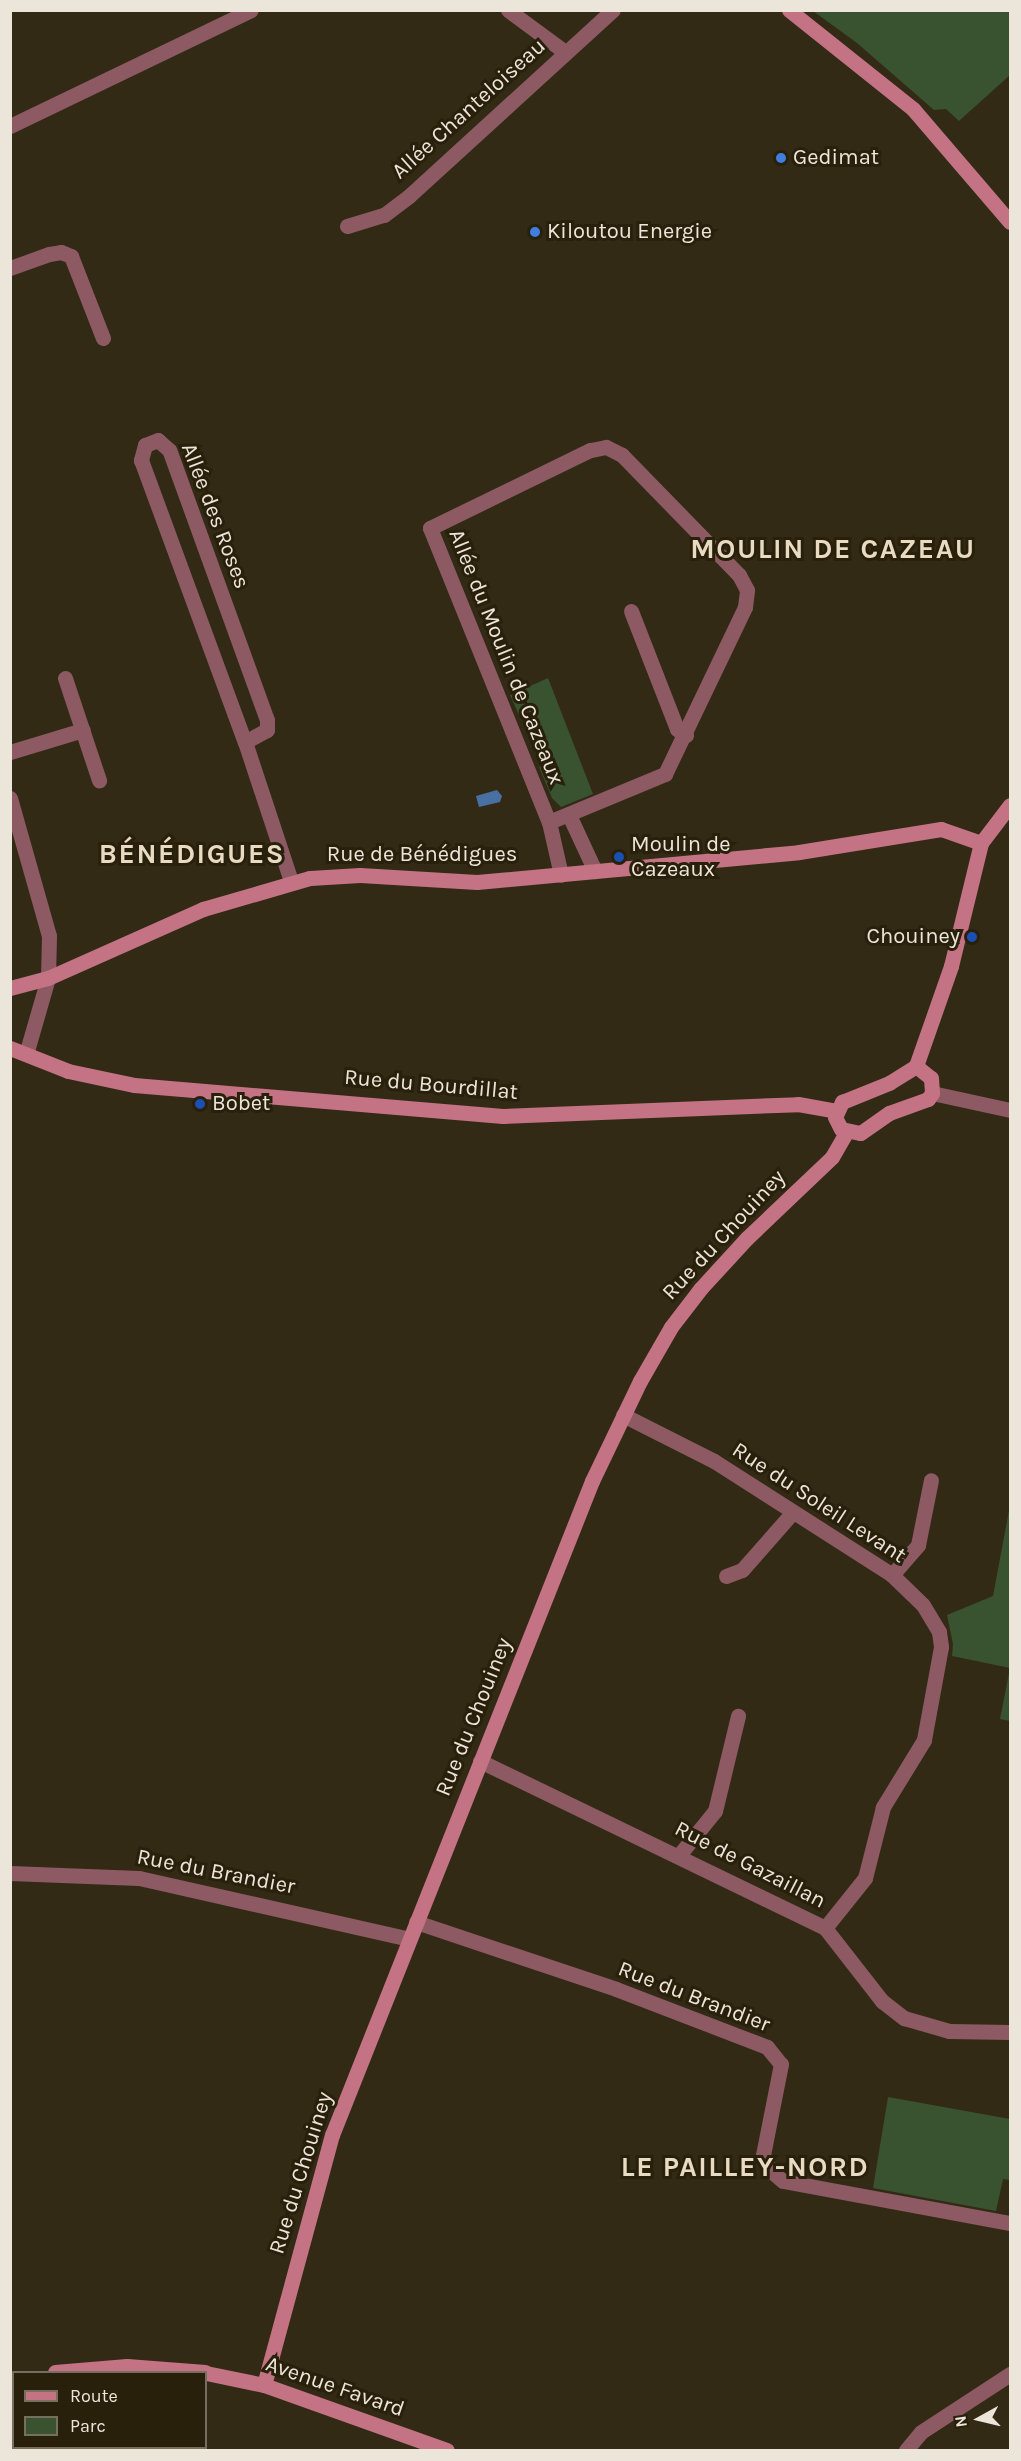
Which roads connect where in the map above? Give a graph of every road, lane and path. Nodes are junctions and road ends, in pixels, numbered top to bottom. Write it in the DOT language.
graph roads {
  1 [pos="251,10"];
  2 [pos="508,10"];
  3 [pos="613,10"];
  4 [pos="789,10"];
  5 [pos="565,52"];
  6 [pos="10,126"];
  7 [pos="1011,222"];
  8 [pos="347,226"];
  9 [pos="10,268"];
  10 [pos="103,338"];
  11 [pos="631,611"];
  12 [pos="65,678"];
  13 [pos="83,730"];
  14 [pos="686,735"];
  15 [pos="245,742"];
  16 [pos="10,752"];
  17 [pos="99,780"];
  18 [pos="10,798"];
  19 [pos="1011,805"];
  20 [pos="569,814"];
  21 [pos="549,822"];
  22 [pos="981,843"];
  23 [pos="595,871"];
  24 [pos="561,875"];
  25 [pos="291,881"];
  26 [pos="48,978"];
  27 [pos="10,988"];
  28 [pos="10,1048"];
  29 [pos="26,1054"];
  30 [pos="916,1066"];
  31 [pos="932,1093"];
  32 [pos="1011,1110"];
  33 [pos="836,1111"];
  34 [pos="846,1133"];
  35 [pos="623,1415"];
  36 [pos="931,1480"];
  37 [pos="793,1512"];
  38 [pos="892,1575"];
  39 [pos="726,1576"];
  40 [pos="738,1716"];
  41 [pos="480,1761"];
  42 [pos="680,1854"];
  43 [pos="10,1873"];
  44 [pos="416,1922"];
  45 [pos="825,1928"];
  46 [pos="409,1939"];
  47 [pos="1011,2032"];
  48 [pos="1011,2223"];
  49 [pos="76,2371"];
  50 [pos="186,2371"];
  51 [pos="207,2374"];
  52 [pos="1011,2374"];
  53 [pos="264,2385"];
  54 [pos="447,2451"];
  55 [pos="906,2451"];
  1 -- 6 [label="street"];
  2 -- 5 [label="street"];
  3 -- 5 [label="street, Allée Chanteloiseau"];
  4 -- 7 [label="street"];
  5 -- 8 [label="street, Allée Chanteloiseau"];
  9 -- 10 [label="street"];
  11 -- 14 [label="street"];
  12 -- 13 [label="street"];
  13 -- 16 [label="street"];
  13 -- 17 [label="street"];
  14 -- 20 [label="street, Allée du Moulin de Cazeaux"];
  14 -- 21 [label="street, Allée du Moulin de Cazeaux"];
  15 -- 15 [label="street, Allée des Roses"];
  15 -- 25 [label="street, Allée des Roses"];
  18 -- 26 [label="street"];
  19 -- 22 [label="street"];
  20 -- 21 [label="street, Allée du Moulin de Cazeaux"];
  20 -- 23 [label="street, Allée du Moulin de Cazeaux"];
  21 -- 24 [label="street, Allée du Moulin de Cazeaux"];
  22 -- 23 [label="street, Rue de Bénédigues"];
  22 -- 30 [label="street"];
  23 -- 24 [label="street, Rue de Bénédigues"];
  24 -- 25 [label="street, Rue de Bénédigues"];
  25 -- 26 [label="street, Rue de Bénédigues"];
  26 -- 27 [label="street, Rue de Bénédigues"];
  26 -- 29 [label="street"];
  28 -- 29 [label="street, Rue du Bourdillat"];
  29 -- 33 [label="street, Rue du Bourdillat"];
  30 -- 31 [label="street"];
  30 -- 33 [label="street"];
  31 -- 32 [label="street"];
  31 -- 34 [label="street"];
  33 -- 34 [label="street"];
  34 -- 35 [label="street, Rue du Chouiney"];
  35 -- 37 [label="street, Rue du Soleil Levant"];
  35 -- 41 [label="street, Rue du Chouiney"];
  36 -- 38 [label="street"];
  37 -- 38 [label="street, Rue du Soleil Levant"];
  37 -- 39 [label="street"];
  38 -- 45 [label="street, Rue du Soleil Levant"];
  40 -- 42 [label="street"];
  41 -- 42 [label="street, Rue de Gazaillan"];
  41 -- 44 [label="street, Rue du Chouiney"];
  42 -- 45 [label="street, Rue de Gazaillan"];
  43 -- 46 [label="street, Rue du Brandier"];
  44 -- 46 [label="street, Rue du Chouiney"];
  44 -- 48 [label="street, Rue du Brandier"];
  45 -- 47 [label="street, Rue de Gazaillan"];
  46 -- 53 [label="street, Rue du Chouiney"];
  49 -- 50 [label="street, Avenue Favard"];
  51 -- 53 [label="street, Avenue Favard"];
  52 -- 55 [label="street"];
  53 -- 54 [label="street, Avenue Favard"];
}
